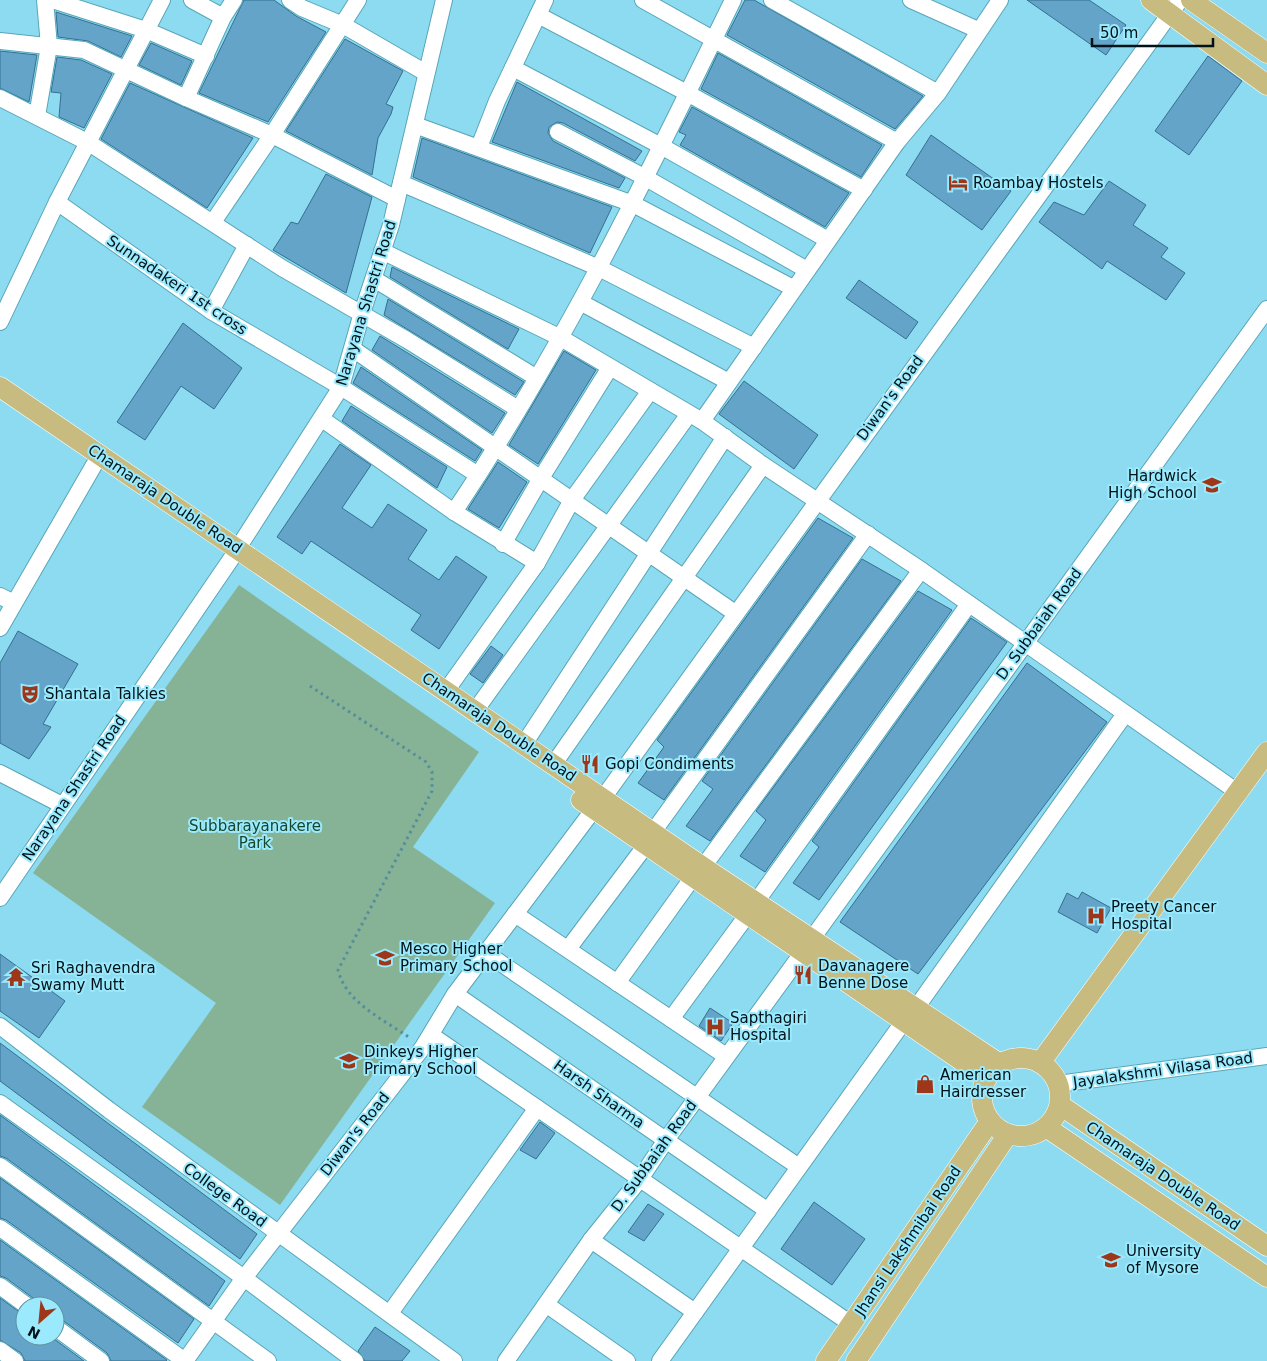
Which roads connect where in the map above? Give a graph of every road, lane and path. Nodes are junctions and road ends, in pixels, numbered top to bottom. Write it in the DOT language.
graph roads {
  1 [pos="45,0"];
  2 [pos="52,0"];
  3 [pos="162,0"];
  4 [pos="192,0"];
  5 [pos="234,0"];
  6 [pos="290,0"];
  7 [pos="358,0"];
  8 [pos="442,0"];
  9 [pos="545,0"];
  10 [pos="643,0"];
  11 [pos="733,0"];
  12 [pos="772,0"];
  13 [pos="911,0"];
  14 [pos="1000,0"];
  15 [pos="1151,0"];
  16 [pos="1191,0"];
  17 [pos="1175,7"];
  18 [pos="538,15"];
  19 [pos="223,17"];
  20 [pos="343,25"];
  21 [pos="146,30"];
  22 [pos="978,30"];
  23 [pos="714,40"];
  24 [pos="0,41"];
  25 [pos="49,46"];
  26 [pos="1267,53"];
  27 [pos="206,56"];
  28 [pos="513,68"];
  29 [pos="126,69"];
  30 [pos="426,73"];
  31 [pos="1267,85"];
  32 [pos="687,93"];
  33 [pos="938,93"];
  34 [pos="0,98"];
  35 [pos="186,98"];
  36 [pos="38,116"];
  37 [pos="415,124"];
  38 [pos="558,132"];
  39 [pos="272,135"];
  40 [pos="897,142"];
  41 [pos="90,143"];
  42 [pos="661,146"];
  43 [pos="479,147"];
  44 [pos="646,178"];
  45 [pos="864,190"];
  46 [pos="399,191"];
  47 [pos="57,202"];
  48 [pos="634,204"];
  49 [pos="213,222"];
  50 [pos="828,240"];
  51 [pos="247,245"];
  52 [pos="382,252"];
  53 [pos="599,268"];
  54 [pos="807,270"];
  55 [pos="374,279"];
  56 [pos="793,288"];
  57 [pos="580,302"];
  58 [pos="1267,309"];
  59 [pos="211,311"];
  60 [pos="362,314"];
  61 [pos="0,322"];
  62 [pos="561,338"];
  63 [pos="754,348"];
  64 [pos="353,349"];
  65 [pos="610,369"];
  66 [pos="537,378"];
  67 [pos="729,382"];
  68 [pos="0,387"];
  69 [pos="341,388"];
  70 [pos="650,391"];
  71 [pos="0,402"];
  72 [pos="518,410"];
  73 [pos="696,418"];
  74 [pos="322,419"];
  75 [pos="725,437"];
  76 [pos="495,447"];
  77 [pos="94,465"];
  78 [pos="763,465"];
  79 [pos="478,475"];
  80 [pos="541,478"];
  81 [pos="572,500"];
  82 [pos="816,501"];
  83 [pos="454,512"];
  84 [pos="609,526"];
  85 [pos="868,534"];
  86 [pos="503,544"];
  87 [pos="648,552"];
  88 [pos="235,554"];
  89 [pos="537,563"];
  90 [pos="921,570"];
  91 [pos="685,578"];
  92 [pos="0,596"];
  93 [pos="14,604"];
  94 [pos="969,604"];
  95 [pos="735,613"];
  96 [pos="0,628"];
  97 [pos="1025,644"];
  98 [pos="310,686"];
  99 [pos="446,691"];
  100 [pos="475,711"];
  101 [pos="1125,714"];
  102 [pos="524,744"];
  103 [pos="1267,752"];
  104 [pos="553,764"];
  105 [pos="0,773"];
  106 [pos="1238,793"];
  107 [pos="598,804"];
  108 [pos="62,805"];
  109 [pos="649,838"];
  110 [pos="698,872"];
  111 [pos="0,898"];
  112 [pos="752,908"];
  113 [pos="515,914"];
  114 [pos="807,946"];
  115 [pos="568,950"];
  116 [pos="486,953"];
  117 [pos="618,983"];
  118 [pos="455,994"];
  119 [pos="910,1015"];
  120 [pos="671,1019"];
  121 [pos="0,1026"];
  122 [pos="427,1041"];
  123 [pos="726,1056"];
  124 [pos="1267,1056"];
  125 [pos="1040,1063"];
  126 [pos="993,1071"];
  127 [pos="1058,1084"];
  128 [pos="697,1097"];
  129 [pos="0,1103"];
  130 [pos="1060,1105"];
  131 [pos="537,1108"];
  132 [pos="990,1121"];
  133 [pos="1046,1127"];
  134 [pos="1008,1134"];
  135 [pos="666,1140"];
  136 [pos="0,1166"];
  137 [pos="799,1167"];
  138 [pos="640,1179"];
  139 [pos="768,1211"];
  140 [pos="0,1228"];
  141 [pos="278,1234"];
  142 [pos="591,1240"];
  143 [pos="1267,1246"];
  144 [pos="740,1248"];
  145 [pos="1267,1277"];
  146 [pos="244,1278"];
  147 [pos="0,1286"];
  148 [pos="15,1297"];
  149 [pos="547,1305"];
  150 [pos="390,1312"];
  151 [pos="695,1312"];
  152 [pos="214,1323"];
  153 [pos="851,1324"];
  154 [pos="65,1334"];
  155 [pos="0,1350"];
  156 [pos="15,1361"];
  157 [pos="101,1361"];
  158 [pos="185,1361"];
  159 [pos="268,1361"];
  160 [pos="355,1361"];
  161 [pos="454,1361"];
  162 [pos="506,1361"];
  163 [pos="627,1361"];
  164 [pos="660,1361"];
  165 [pos="826,1361"];
  166 [pos="856,1361"];
  1 -- 25 [label="street"];
  2 -- 21 [label="street"];
  3 -- 21 [label="street"];
  4 -- 19 [label="street"];
  5 -- 19 [label="street"];
  6 -- 20 [label="street"];
  7 -- 20 [label="street"];
  8 -- 30 [label="street, Narayana Shastri Road"];
  9 -- 18 [label="street"];
  10 -- 23 [label="street"];
  11 -- 23 [label="street"];
  12 -- 33 [label="street"];
  13 -- 22 [label="street"];
  14 -- 22 [label="street"];
  15 -- 17 [label="main road"];
  16 -- 26 [label="main road"];
  17 -- 31 [label="main road"];
  17 -- 82 [label="street, Diwan's Road"];
  18 -- 28 [label="street"];
  18 -- 32 [label="street"];
  19 -- 27 [label="street"];
  20 -- 30 [label="street"];
  20 -- 39 [label="street"];
  21 -- 27 [label="street"];
  21 -- 29 [label="street"];
  22 -- 33 [label="street"];
  23 -- 32 [label="street"];
  23 -- 40 [label="street"];
  24 -- 25 [label="street"];
  25 -- 29 [label="street"];
  25 -- 36 [label="street"];
  27 -- 35 [label="street"];
  28 -- 42 [label="street"];
  28 -- 43 [label="street"];
  29 -- 35 [label="street"];
  29 -- 41 [label="street"];
  30 -- 37 [label="street, Narayana Shastri Road"];
  32 -- 42 [label="street"];
  32 -- 45 [label="street"];
  33 -- 40 [label="street"];
  34 -- 36 [label="street"];
  35 -- 39 [label="street"];
  36 -- 41 [label="street"];
  37 -- 43 [label="street"];
  37 -- 46 [label="street, Narayana Shastri Road"];
  38 -- 44 [label="street"];
  39 -- 46 [label="street"];
  39 -- 49 [label="street"];
  40 -- 45 [label="street"];
  41 -- 47 [label="street"];
  41 -- 49 [label="street"];
  42 -- 44 [label="street"];
  42 -- 50 [label="street"];
  43 -- 48 [label="street"];
  44 -- 48 [label="street"];
  44 -- 54 [label="street"];
  45 -- 50 [label="street"];
  46 -- 52 [label="street, Narayana Shastri Road"];
  46 -- 53 [label="street"];
  47 -- 59 [label="street, Sunnadakeri 1st cross"];
  47 -- 61 [label="street"];
  48 -- 53 [label="street"];
  48 -- 56 [label="street"];
  49 -- 51 [label="street"];
  50 -- 54 [label="street"];
  51 -- 59 [label="street"];
  51 -- 60 [label="street"];
  52 -- 55 [label="street, Narayana Shastri Road"];
  52 -- 62 [label="street"];
  53 -- 57 [label="street"];
  53 -- 63 [label="street"];
  54 -- 56 [label="street"];
  55 -- 60 [label="street, Narayana Shastri Road"];
  55 -- 66 [label="street"];
  56 -- 63 [label="street"];
  57 -- 62 [label="street"];
  57 -- 67 [label="street"];
  58 -- 97 [label="street, D. Subbaiah Road"];
  59 -- 69 [label="street, Sunnadakeri 1st cross"];
  60 -- 64 [label="street, Narayana Shastri Road"];
  60 -- 72 [label="street"];
  62 -- 65 [label="street"];
  62 -- 66 [label="street"];
  63 -- 67 [label="street"];
  64 -- 69 [label="street, Narayana Shastri Road"];
  64 -- 76 [label="street"];
  65 -- 70 [label="street"];
  65 -- 80 [label="street"];
  66 -- 72 [label="street"];
  67 -- 73 [label="street"];
  68 -- 88 [label="main road, Chamaraja Double Road"];
  69 -- 74 [label="street, Narayana Shastri Road"];
  69 -- 79 [label="street, Sunnadakeri 1st cross"];
  70 -- 73 [label="street"];
  70 -- 81 [label="street"];
  71 -- 77 [label="main road, Chamaraja Double Road"];
  72 -- 76 [label="street"];
  73 -- 75 [label="street"];
  73 -- 84 [label="street"];
  74 -- 83 [label="street"];
  74 -- 88 [label="street, Narayana Shastri Road"];
  75 -- 78 [label="street"];
  75 -- 87 [label="street"];
  76 -- 79 [label="street"];
  76 -- 80 [label="street"];
  77 -- 88 [label="main road, Chamaraja Double Road"];
  77 -- 93 [label="street"];
  78 -- 82 [label="street"];
  78 -- 91 [label="street"];
  79 -- 83 [label="street"];
  80 -- 81 [label="street"];
  80 -- 86 [label="street"];
  81 -- 84 [label="street"];
  81 -- 89 [label="street"];
  82 -- 85 [label="street"];
  82 -- 95 [label="street, Diwan's Road"];
  83 -- 86 [label="street"];
  84 -- 87 [label="street"];
  84 -- 100 [label="street"];
  85 -- 90 [label="street"];
  85 -- 109 [label="street"];
  86 -- 89 [label="street"];
  87 -- 91 [label="street"];
  87 -- 102 [label="street"];
  88 -- 99 [label="main road, Chamaraja Double Road"];
  88 -- 107 [label="main road, Chamaraja Double Road"];
  88 -- 108 [label="street, Narayana Shastri Road"];
  89 -- 99 [label="street"];
  90 -- 94 [label="street"];
  90 -- 110 [label="street"];
  91 -- 95 [label="street"];
  91 -- 104 [label="street"];
  92 -- 93 [label="street"];
  93 -- 96 [label="street"];
  94 -- 97 [label="street"];
  94 -- 112 [label="street"];
  95 -- 107 [label="street, Diwan's Road"];
  97 -- 101 [label="street"];
  97 -- 114 [label="street, D. Subbaiah Road"];
  98 -- 122 [label="path"];
  99 -- 100 [label="main road, Chamaraja Double Road"];
  100 -- 102 [label="main road, Chamaraja Double Road"];
  101 -- 106 [label="street"];
  101 -- 119 [label="street"];
  102 -- 104 [label="main road, Chamaraja Double Road"];
  103 -- 106 [label="main road"];
  104 -- 107 [label="main road, Chamaraja Double Road"];
  105 -- 108 [label="street"];
  106 -- 125 [label="main road"];
  107 -- 109 [label="main road, Chamaraja Double Road"];
  107 -- 113 [label="street, Diwan's Road"];
  108 -- 111 [label="street, Narayana Shastri Road"];
  109 -- 110 [label="main road, Chamaraja Double Road"];
  109 -- 115 [label="street"];
  110 -- 112 [label="main road, Chamaraja Double Road"];
  110 -- 117 [label="street"];
  112 -- 114 [label="main road, Chamaraja Double Road"];
  112 -- 120 [label="street"];
  113 -- 115 [label="street"];
  113 -- 116 [label="street, Diwan's Road"];
  114 -- 119 [label="main road, Chamaraja Double Road"];
  114 -- 123 [label="street, D. Subbaiah Road"];
  115 -- 117 [label="street"];
  116 -- 118 [label="street, Diwan's Road"];
  116 -- 128 [label="street"];
  117 -- 120 [label="street"];
  118 -- 122 [label="street, Diwan's Road"];
  118 -- 135 [label="street, Harsh Sharma"];
  119 -- 126 [label="main road, Chamaraja Double Road"];
  119 -- 137 [label="street"];
  120 -- 123 [label="street"];
  121 -- 141 [label="street, College Road"];
  122 -- 131 [label="street"];
  122 -- 141 [label="street, Diwan's Road"];
  123 -- 128 [label="street, D. Subbaiah Road"];
  124 -- 127 [label="street, Jayalakshmi Vilasa Road"];
  125 -- 126 [label="main road"];
  125 -- 127 [label="main road"];
  126 -- 132 [label="main road"];
  127 -- 130 [label="main road"];
  128 -- 135 [label="street, D. Subbaiah Road"];
  128 -- 137 [label="street"];
  129 -- 146 [label="street"];
  130 -- 133 [label="main road"];
  130 -- 143 [label="main road, Chamaraja Double Road"];
  131 -- 138 [label="street"];
  131 -- 150 [label="street"];
  132 -- 134 [label="main road"];
  132 -- 153 [label="main road, Jhansi Lakshmibai Road"];
  133 -- 134 [label="main road"];
  133 -- 145 [label="main road, Chamaraja Double Road"];
  134 -- 166 [label="main road, Jhansi Lakshmibai Road"];
  135 -- 138 [label="street, D. Subbaiah Road"];
  135 -- 139 [label="street, Harsh Sharma"];
  136 -- 152 [label="street"];
  137 -- 139 [label="street"];
  138 -- 142 [label="street, D. Subbaiah Road"];
  138 -- 144 [label="street"];
  139 -- 144 [label="street"];
  140 -- 158 [label="street"];
  141 -- 146 [label="street, Diwan's Road"];
  141 -- 150 [label="street, College Road"];
  142 -- 149 [label="street, D. Subbaiah Road"];
  142 -- 151 [label="street"];
  144 -- 151 [label="street"];
  144 -- 153 [label="street"];
  146 -- 152 [label="street, Diwan's Road"];
  146 -- 160 [label="street"];
  147 -- 148 [label="street"];
  149 -- 162 [label="street, D. Subbaiah Road"];
  149 -- 163 [label="street"];
  150 -- 161 [label="street, College Road"];
  151 -- 164 [label="street"];
  152 -- 158 [label="street, Diwan's Road"];
  152 -- 159 [label="street"];
  153 -- 165 [label="main road, Jhansi Lakshmibai Road"];
  154 -- 157 [label="street"];
  155 -- 156 [label="street"];
}
